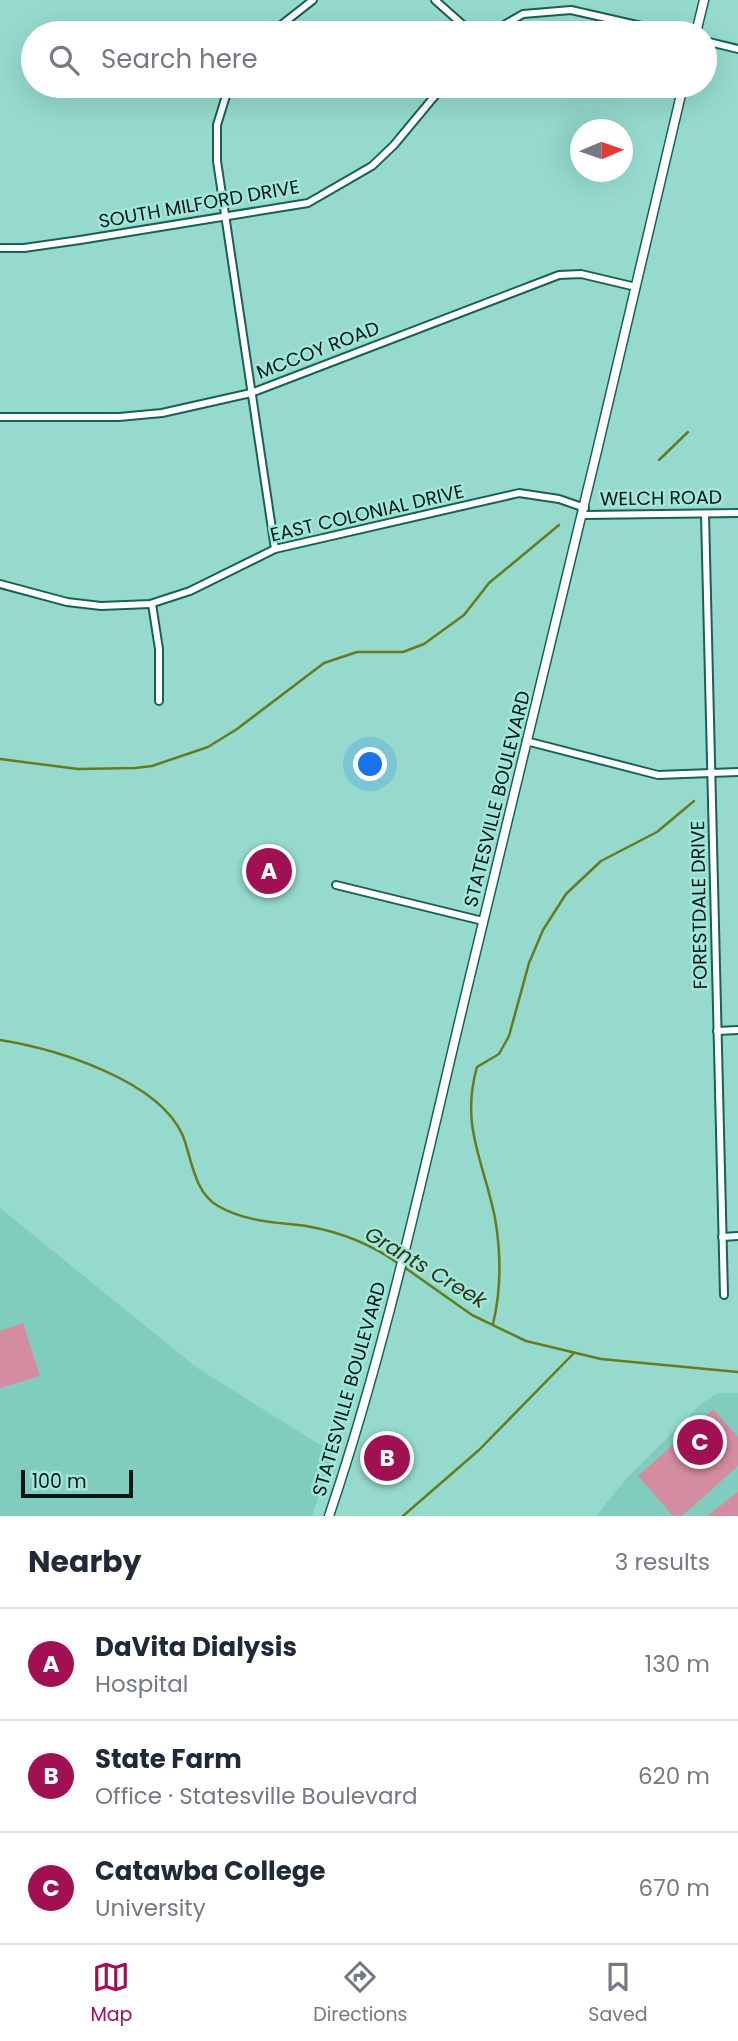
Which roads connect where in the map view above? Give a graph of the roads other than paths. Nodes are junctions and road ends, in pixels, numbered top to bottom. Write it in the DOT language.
graph roads {
  1 [pos="313,0"];
  2 [pos="435,0"];
  3 [pos="704,0"];
  4 [pos="286,21"];
  5 [pos="459,21"];
  6 [pos="511,21"];
  7 [pos="619,21"];
  8 [pos="699,21"];
  9 [pos="717,44"];
  10 [pos="738,49"];
  11 [pos="225,98"];
  12 [pos="433,98"];
  13 [pos="681,98"];
  14 [pos="224,218"];
  15 [pos="0,247"];
  16 [pos="636,288"];
  17 [pos="251,393"];
  18 [pos="0,416"];
  19 [pos="584,512"];
  20 [pos="738,513"];
  21 [pos="705,514"];
  22 [pos="275,549"];
  23 [pos="0,584"];
  24 [pos="152,604"];
  25 [pos="159,701"];
  26 [pos="526,741"];
  27 [pos="738,772"];
  28 [pos="712,773"];
  29 [pos="337,886"];
  30 [pos="484,921"];
  31 [pos="738,1030"];
  32 [pos="717,1031"];
  33 [pos="738,1236"];
  34 [pos="722,1237"];
  35 [pos="724,1295"];
  36 [pos="329,1516"];
  1 -- 4 [label="street"];
  2 -- 5 [label="street"];
  3 -- 8 [label="main road"];
  6 -- 7 [label="street"];
  9 -- 10 [label="street"];
  11 -- 14 [label="street"];
  12 -- 14 [label="street, SOUTH MILFORD DRIVE"];
  13 -- 16 [label="main road, STATESVILLE BOULEVARD"];
  14 -- 15 [label="street, SOUTH MILFORD DRIVE"];
  14 -- 17 [label="street"];
  16 -- 17 [label="street, MCCOY ROAD"];
  16 -- 19 [label="main road, STATESVILLE BOULEVARD"];
  17 -- 18 [label="street, MCCOY ROAD"];
  17 -- 22 [label="street"];
  19 -- 21 [label="street, WELCH ROAD"];
  19 -- 22 [label="street, EAST COLONIAL DRIVE"];
  19 -- 26 [label="main road, STATESVILLE BOULEVARD"];
  20 -- 21 [label="street, WELCH ROAD"];
  21 -- 28 [label="street, FORESTDALE DRIVE"];
  22 -- 24 [label="street, EAST COLONIAL DRIVE"];
  23 -- 24 [label="street, EAST COLONIAL DRIVE"];
  24 -- 25 [label="street"];
  26 -- 28 [label="street"];
  26 -- 30 [label="main road, STATESVILLE BOULEVARD"];
  27 -- 28 [label="street"];
  28 -- 32 [label="street, FORESTDALE DRIVE"];
  29 -- 30 [label="street"];
  30 -- 36 [label="main road, STATESVILLE BOULEVARD"];
  31 -- 32 [label="street"];
  32 -- 34 [label="street, FORESTDALE DRIVE"];
  33 -- 34 [label="street"];
  34 -- 35 [label="street, FORESTDALE DRIVE"];
}
